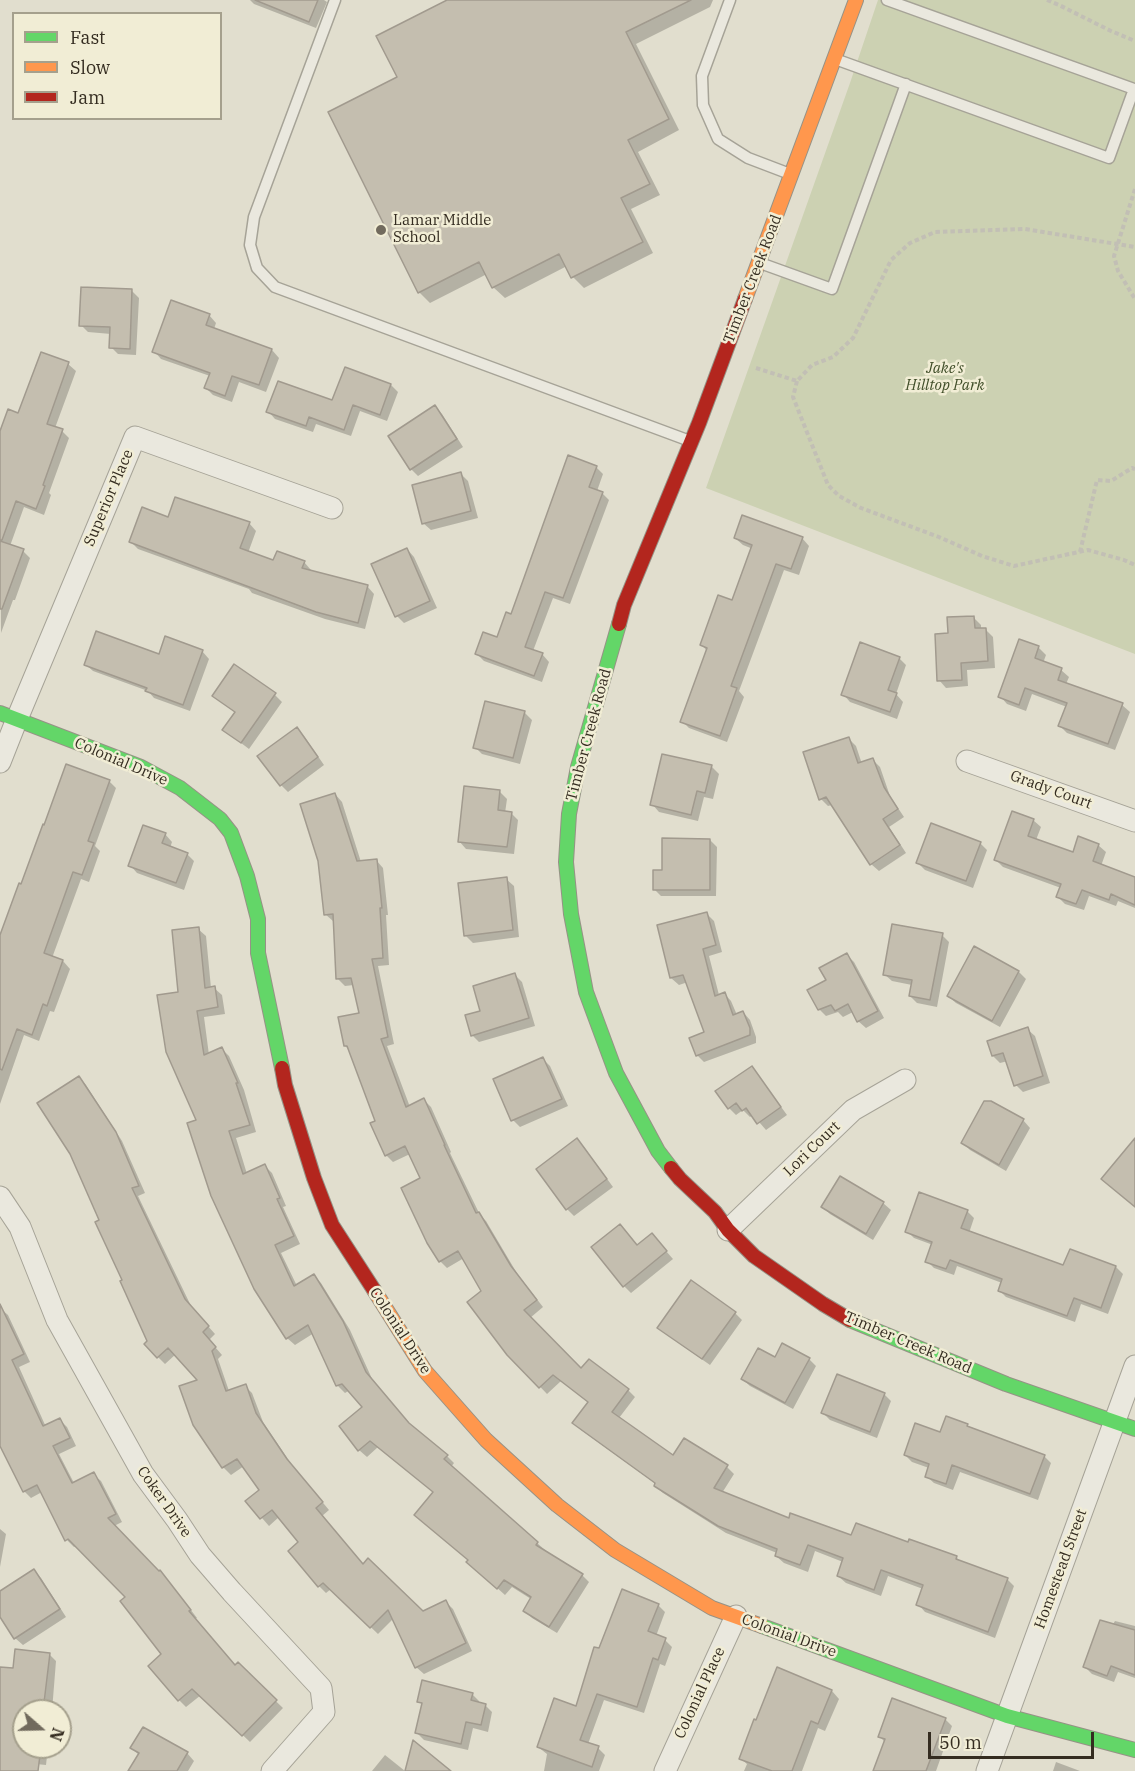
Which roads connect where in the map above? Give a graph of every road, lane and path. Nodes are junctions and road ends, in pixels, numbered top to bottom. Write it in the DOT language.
graph roads {
  1 [pos="334,0"];
  2 [pos="730,0"];
  3 [pos="856,0"];
  4 [pos="887,0"];
  5 [pos="1047,0"];
  6 [pos="1135,41"];
  7 [pos="835,59"];
  8 [pos="906,84"];
  9 [pos="792,174"];
  10 [pos="1135,189"];
  11 [pos="1117,245"];
  12 [pos="1135,247"];
  13 [pos="759,262"];
  14 [pos="1135,299"];
  15 [pos="756,368"];
  16 [pos="796,381"];
  17 [pos="691,442"];
  18 [pos="1135,469"];
  19 [pos="332,508"];
  20 [pos="1080,552"];
  21 [pos="1135,565"];
  22 [pos="8,716"];
  23 [pos="967,761"];
  24 [pos="0,762"];
  25 [pos="1135,821"];
  26 [pos="905,1080"];
  27 [pos="0,1197"];
  28 [pos="728,1230"];
  29 [pos="1135,1366"];
  30 [pos="1114,1423"];
  31 [pos="1135,1429"];
  32 [pos="736,1616"];
  33 [pos="1007,1716"];
  34 [pos="1135,1750"];
  35 [pos="272,1771"];
  36 [pos="665,1771"];
  37 [pos="987,1771"];
  1 -- 17 [label="lane"];
  2 -- 9 [label="lane"];
  3 -- 7 [label="street, Timber Creek Road"];
  4 -- 8 [label="lane"];
  5 -- 6 [label="path"];
  7 -- 8 [label="lane"];
  7 -- 9 [label="street, Timber Creek Road"];
  8 -- 13 [label="lane"];
  9 -- 13 [label="street, Timber Creek Road"];
  10 -- 11 [label="path"];
  11 -- 12 [label="path"];
  11 -- 14 [label="path"];
  11 -- 16 [label="path"];
  13 -- 17 [label="street, Timber Creek Road"];
  15 -- 16 [label="path"];
  16 -- 20 [label="path"];
  17 -- 28 [label="street, Timber Creek Road"];
  18 -- 20 [label="path"];
  19 -- 22 [label="street, Superior Place"];
  20 -- 21 [label="path"];
  22 -- 24 [label="street"];
  22 -- 32 [label="street, Colonial Drive"];
  23 -- 25 [label="street, Grady Court"];
  26 -- 28 [label="street, Lori Court"];
  27 -- 35 [label="street, Coker Drive"];
  28 -- 30 [label="street, Timber Creek Road"];
  29 -- 30 [label="street, Homestead Street"];
  30 -- 31 [label="street, Timber Creek Road"];
  30 -- 33 [label="street, Homestead Street"];
  32 -- 33 [label="street, Colonial Drive"];
  32 -- 36 [label="street, Colonial Place"];
  33 -- 34 [label="street, Colonial Drive"];
  33 -- 37 [label="street, Homestead Street"];
}
